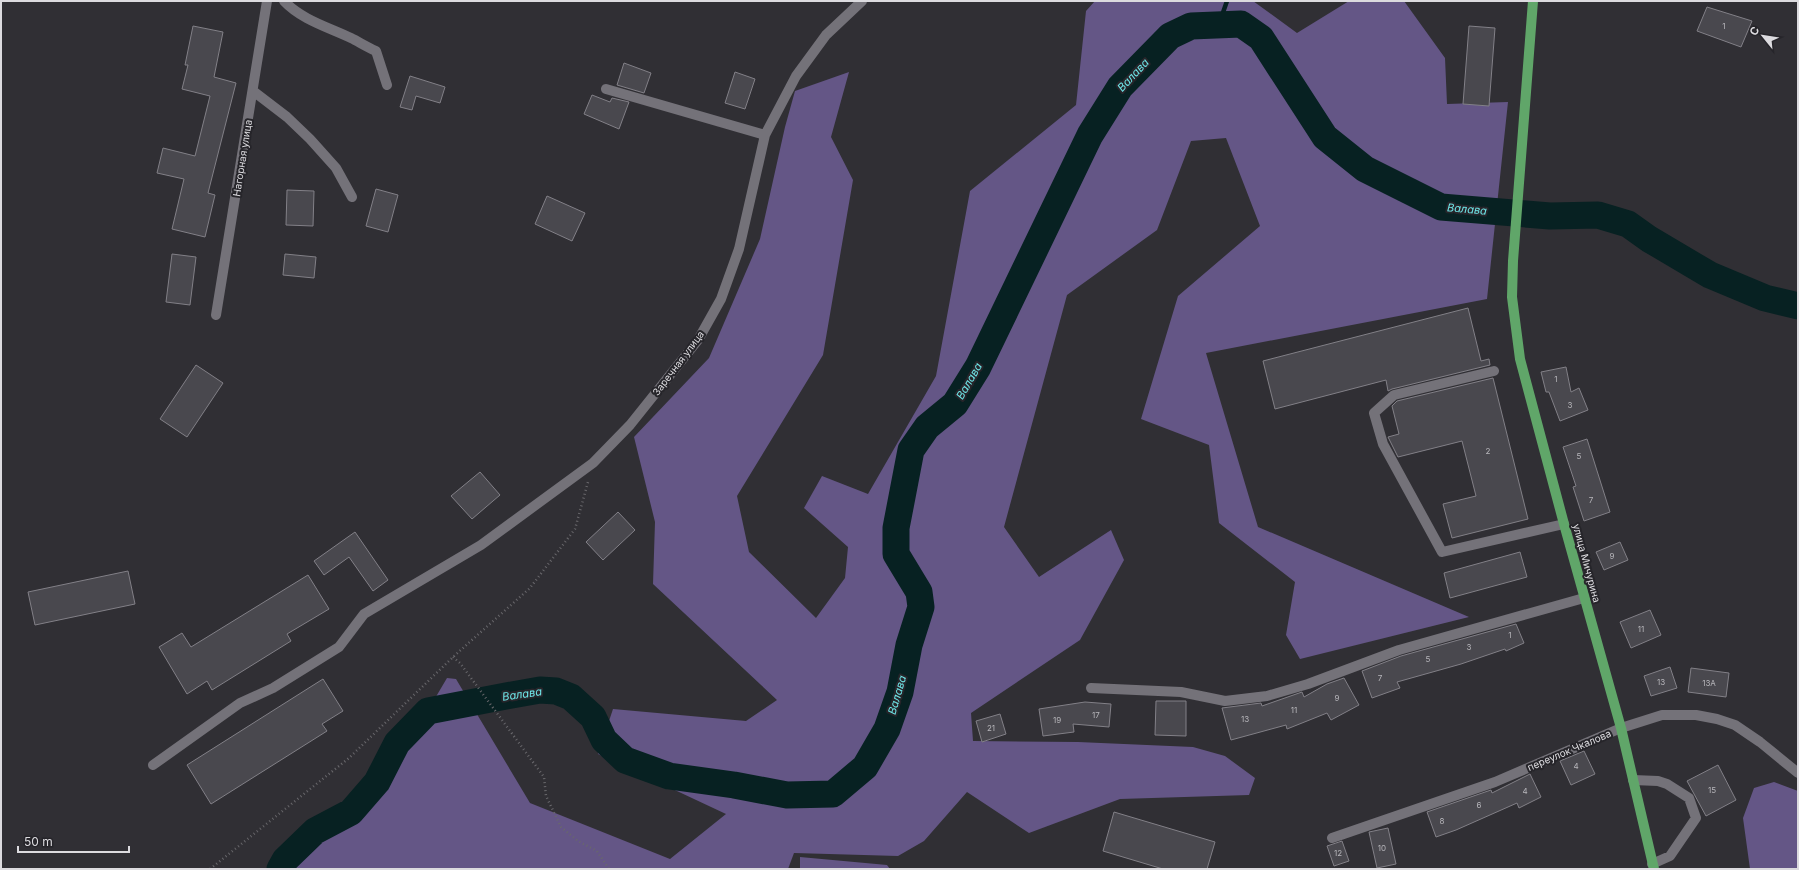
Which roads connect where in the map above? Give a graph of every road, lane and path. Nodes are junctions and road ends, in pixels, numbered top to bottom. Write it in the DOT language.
graph roads {
  1 [pos="267,1"];
  2 [pos="284,1"];
  3 [pos="862,1"];
  4 [pos="1533,1"];
  5 [pos="387,85"];
  6 [pos="606,89"];
  7 [pos="253,91"];
  8 [pos="765,135"];
  9 [pos="352,197"];
  10 [pos="216,315"];
  11 [pos="1494,371"];
  12 [pos="594,463"];
  13 [pos="1564,524"];
  14 [pos="1584,598"];
  15 [pos="453,657"];
  16 [pos="1090,688"];
  17 [pos="1621,728"];
  18 [pos="153,765"];
  19 [pos="1798,773"];
  20 [pos="1633,780"];
  21 [pos="1332,838"];
  22 [pos="1653,867"];
  23 [pos="210,869"];
  24 [pos="609,869"];
  1 -- 7 [label="street, Нагорная улица"];
  2 -- 5 [label="street"];
  3 -- 8 [label="street, Заречная улица"];
  4 -- 13 [label="main road, улица Мичурина"];
  6 -- 8 [label="street"];
  7 -- 9 [label="street"];
  7 -- 10 [label="street, Нагорная улица"];
  8 -- 12 [label="street, Заречная улица"];
  11 -- 13 [label="street"];
  12 -- 15 [label="path"];
  12 -- 18 [label="street, Заречная улица"];
  13 -- 14 [label="main road, улица Мичурина"];
  14 -- 16 [label="street"];
  14 -- 17 [label="main road, улица Мичурина"];
  15 -- 23 [label="path"];
  15 -- 24 [label="path"];
  17 -- 19 [label="street, переулок Чкалова"];
  17 -- 20 [label="main road, улица Мичурина"];
  17 -- 21 [label="street, переулок Чкалова"];
  20 -- 22 [label="main road, улица Мичурина"];
  20 -- 22 [label="street"];
}
